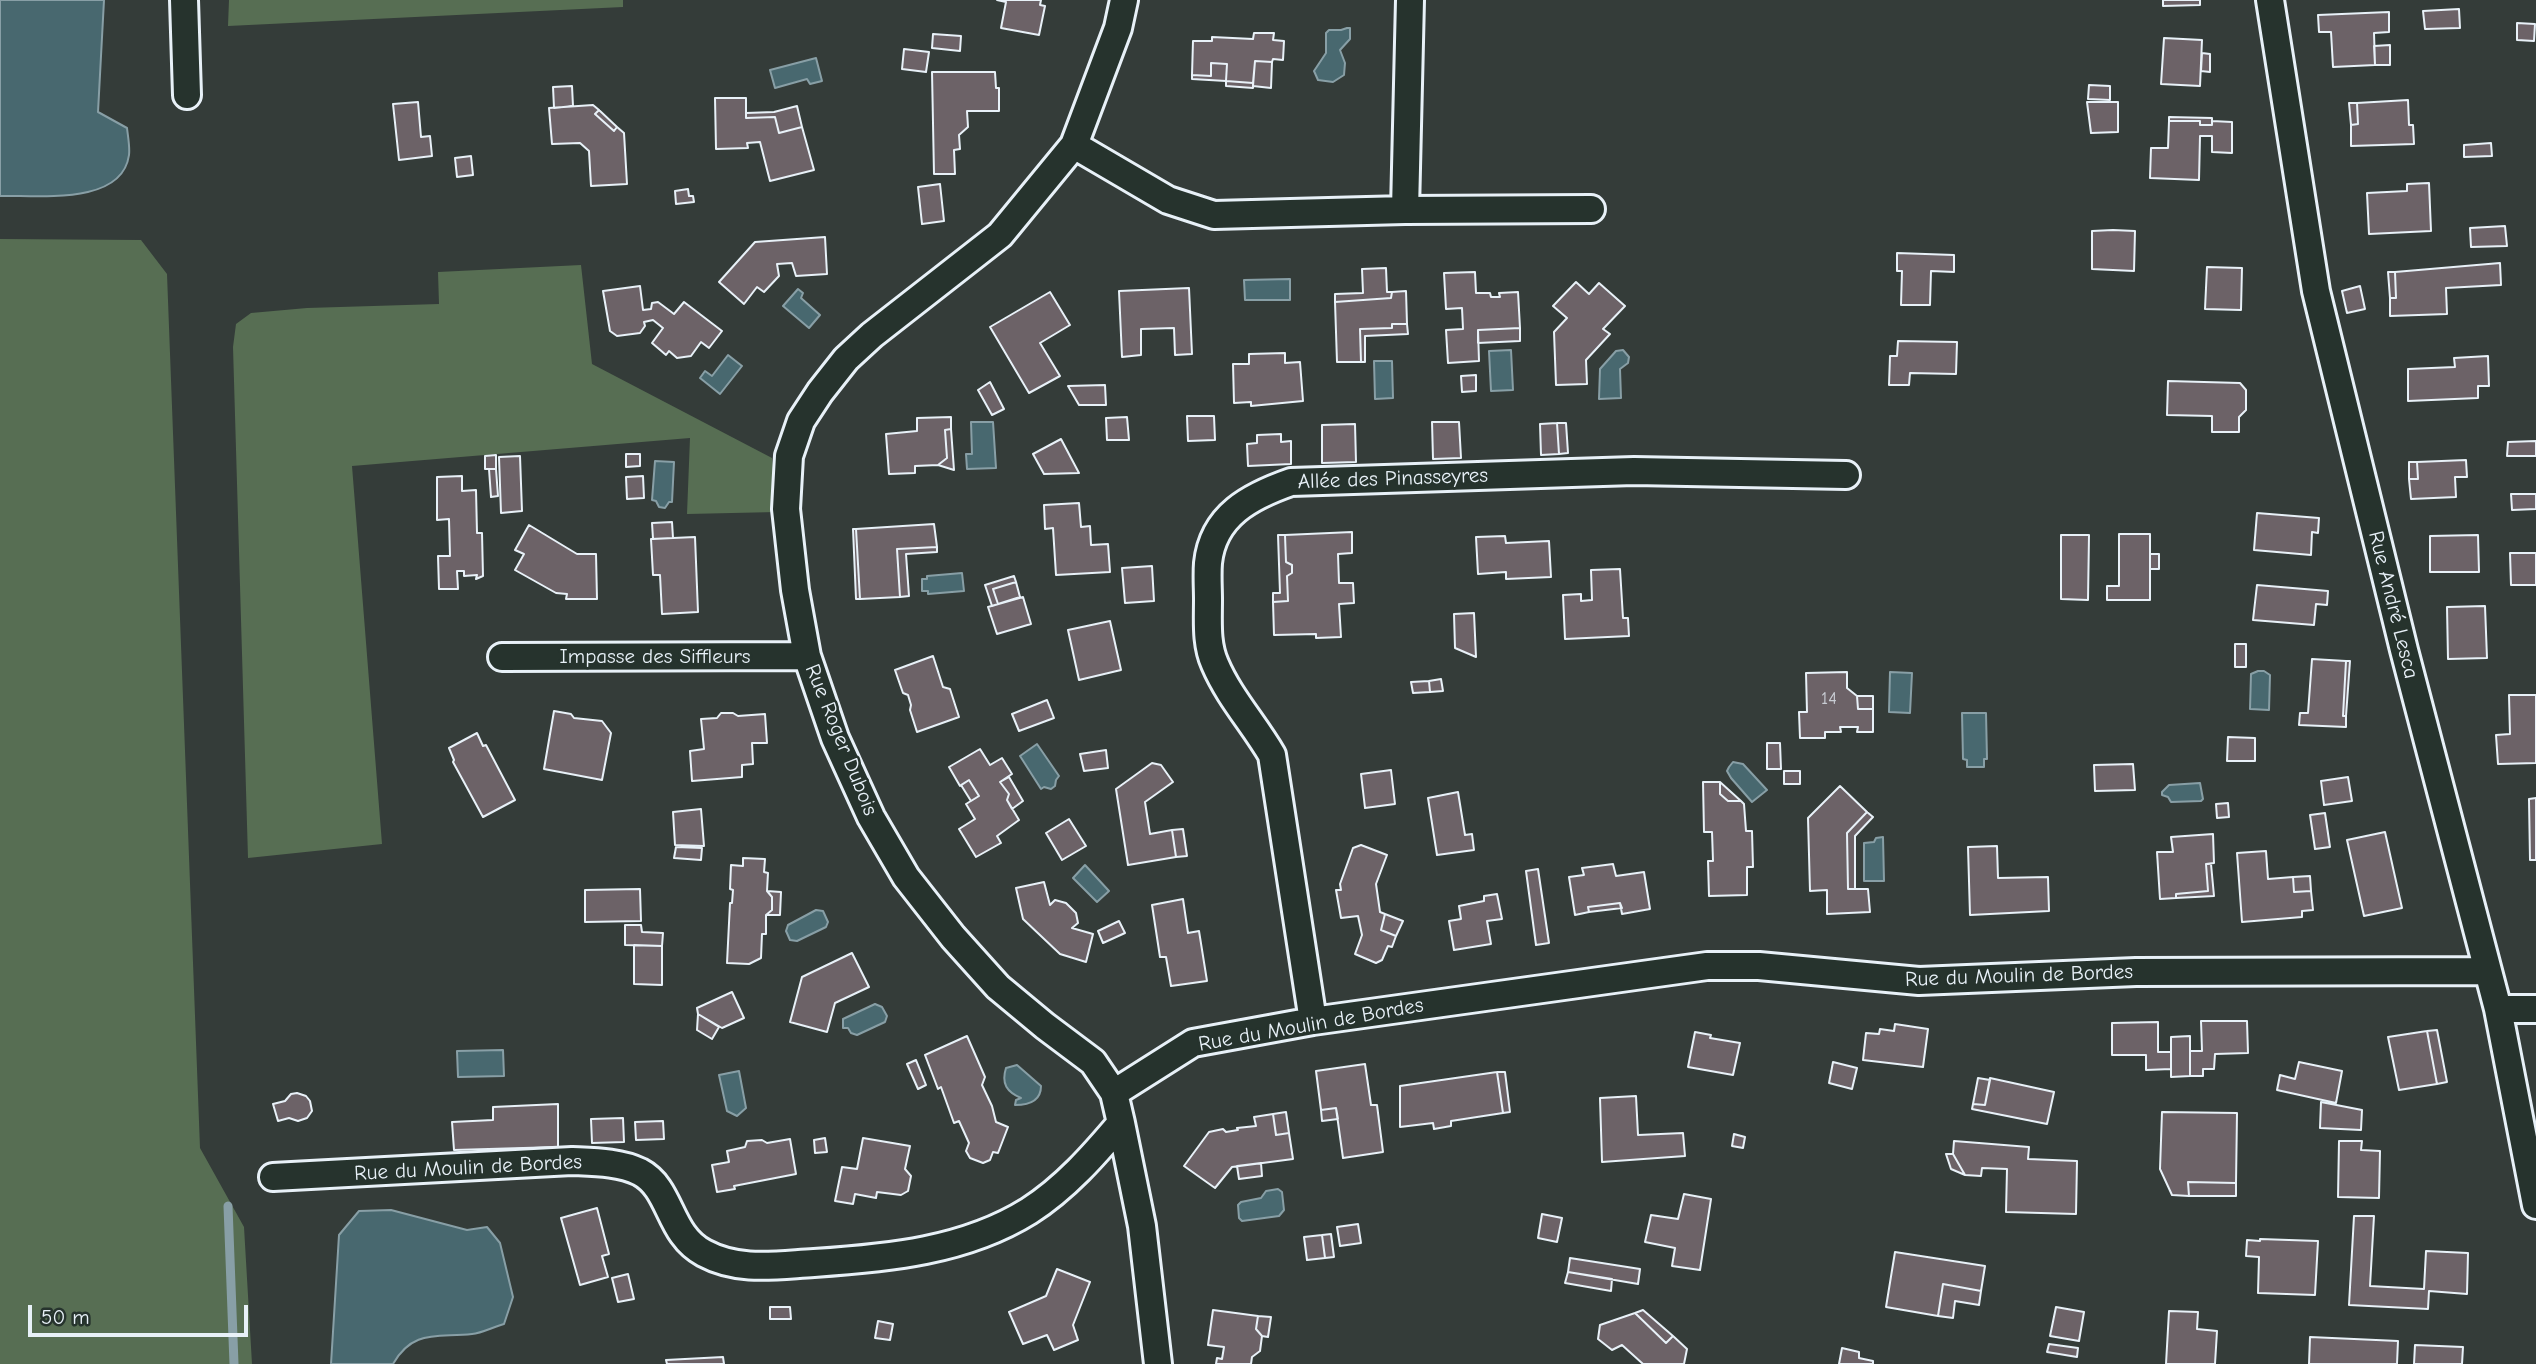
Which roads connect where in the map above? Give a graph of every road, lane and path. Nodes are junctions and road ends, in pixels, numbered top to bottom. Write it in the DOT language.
graph roads {
  1 [pos="184,0"];
  2 [pos="1124,0"];
  3 [pos="1410,0"];
  4 [pos="2270,0"];
  5 [pos="187,95"];
  6 [pos="1074,145"];
  7 [pos="1591,209"];
  8 [pos="1405,210"];
  9 [pos="1846,475"];
  10 [pos="807,656"];
  11 [pos="502,657"];
  12 [pos="2487,971"];
  13 [pos="2498,1009"];
  14 [pos="2536,1009"];
  15 [pos="1313,1021"];
  16 [pos="1114,1093"];
  17 [pos="1121,1123"];
  18 [pos="273,1177"];
  19 [pos="2536,1205"];
  20 [pos="1158,1364"];
  1 -- 5 [label="street"];
  2 -- 6 [label="street, Rue Roger Dubois"];
  3 -- 8 [label="street"];
  4 -- 12 [label="street, Rue André Lesca"];
  6 -- 8 [label="street"];
  6 -- 10 [label="street, Rue Roger Dubois"];
  7 -- 8 [label="street"];
  9 -- 15 [label="street, Allée des Pinasseyres"];
  10 -- 11 [label="street, Impasse des Siffleurs"];
  10 -- 16 [label="street, Rue Roger Dubois"];
  12 -- 13 [label="street, Rue André Lesca"];
  12 -- 15 [label="street, Rue du Moulin de Bordes"];
  13 -- 14 [label="street"];
  13 -- 19 [label="street, Rue André Lesca"];
  15 -- 16 [label="street, Rue du Moulin de Bordes"];
  16 -- 17 [label="street"];
  17 -- 18 [label="street, Rue du Moulin de Bordes"];
  17 -- 20 [label="street"];
}
